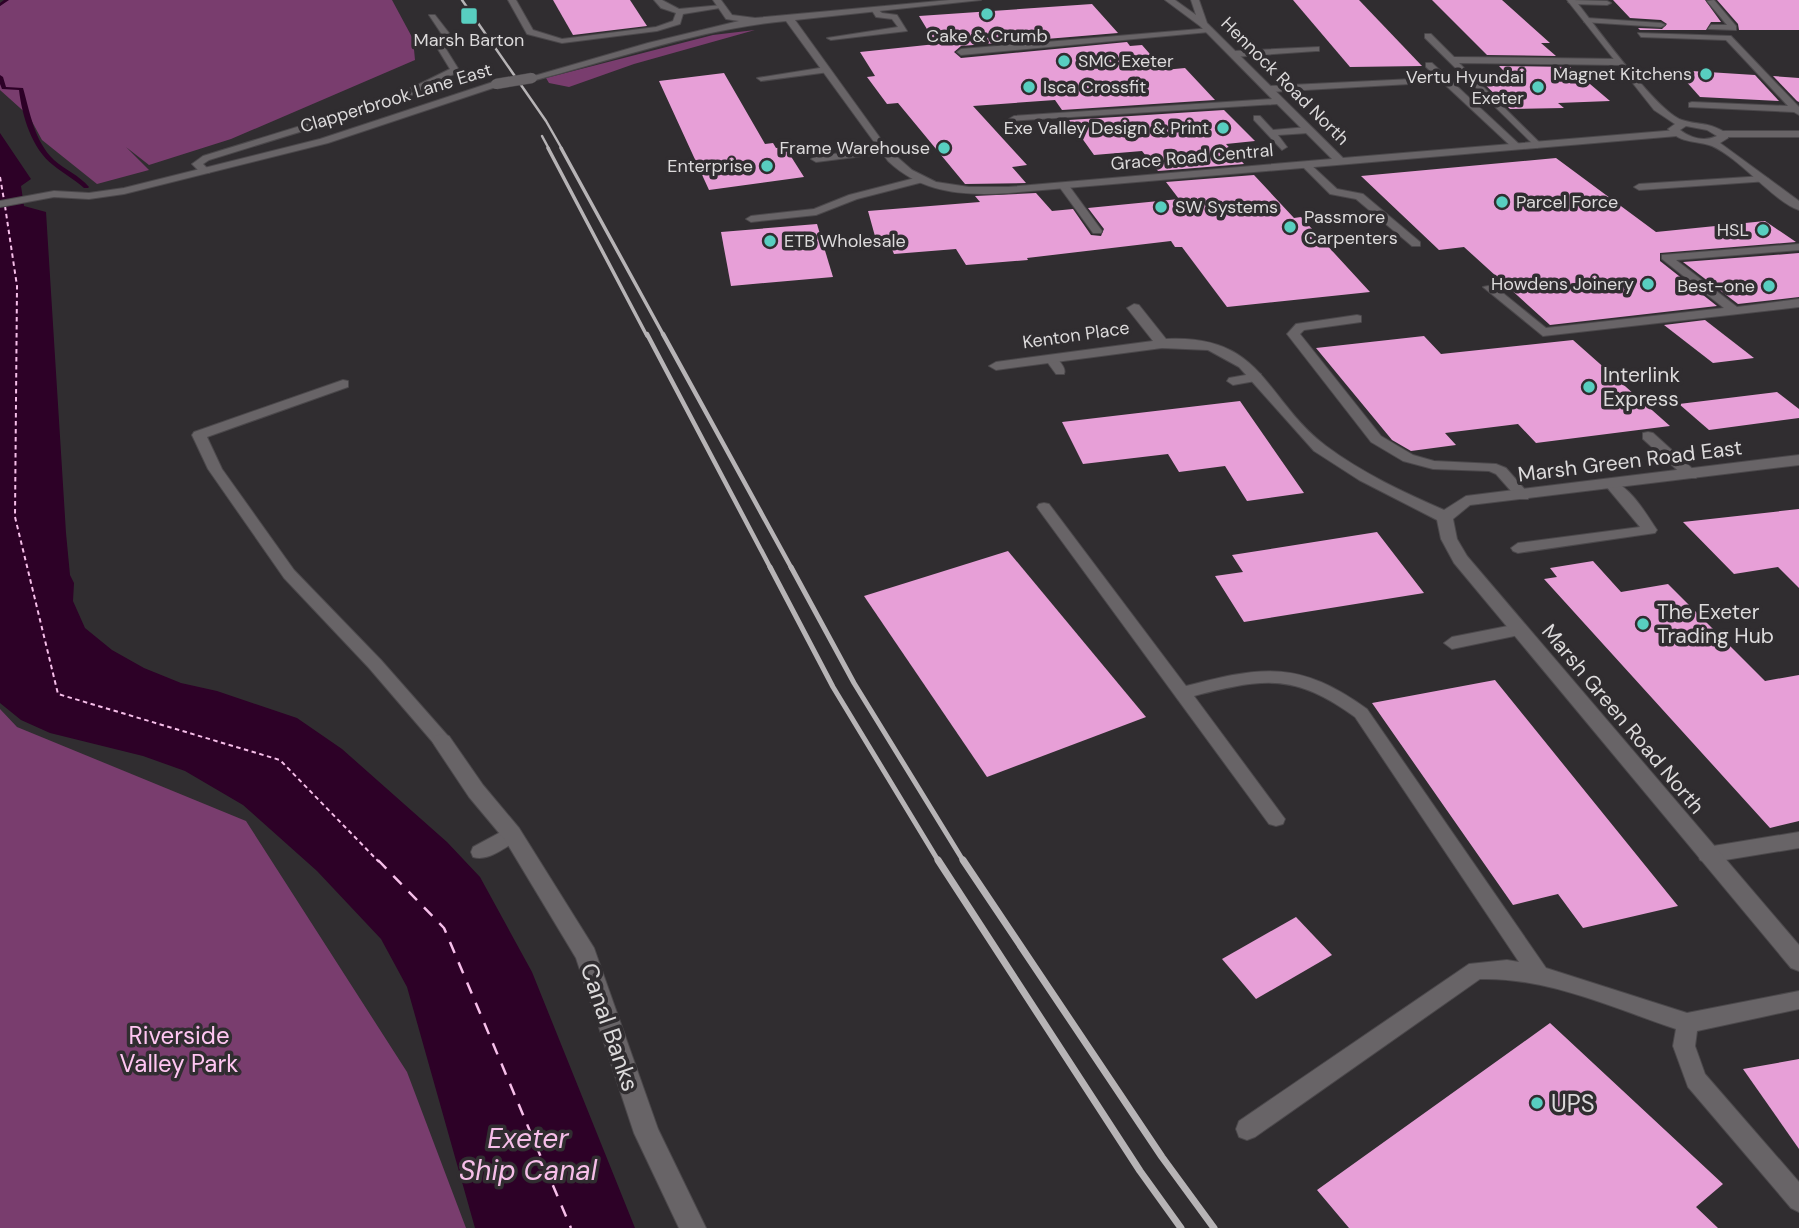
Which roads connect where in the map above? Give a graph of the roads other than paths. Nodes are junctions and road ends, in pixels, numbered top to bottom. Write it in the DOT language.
graph roads {
  1 [pos="512,0"];
  2 [pos="658,0"];
  3 [pos="844,0"];
  4 [pos="977,0"];
  5 [pos="1169,0"];
  6 [pos="1195,0"];
  7 [pos="943,1"];
  8 [pos="1572,1"];
  9 [pos="1711,1"];
  10 [pos="1607,3"];
  11 [pos="719,4"];
  12 [pos="875,9"];
  13 [pos="854,11"];
  14 [pos="680,12"];
  15 [pos="432,17"];
  16 [pos="789,18"];
  17 [pos="1587,20"];
  18 [pos="747,21"];
  19 [pos="1669,25"];
  20 [pos="1695,26"];
  21 [pos="1206,27"];
  22 [pos="1641,34"];
  23 [pos="1428,36"];
  24 [pos="831,38"];
  25 [pos="1316,49"];
  26 [pos="961,52"];
  27 [pos="1234,54"];
  28 [pos="1452,60"];
  29 [pos="1619,62"];
  30 [pos="1429,65"];
  31 [pos="826,70"];
  32 [pos="761,78"];
  33 [pos="1410,81"];
  34 [pos="1268,89"];
  35 [pos="1280,101"];
  36 [pos="1692,106"];
  37 [pos="1798,111"];
  38 [pos="1257,118"];
  39 [pos="1014,119"];
  40 [pos="1679,129"];
  41 [pos="1308,130"];
  42 [pos="1271,133"];
  43 [pos="1723,134"];
  44 [pos="1799,135"];
  45 [pos="1712,142"];
  46 [pos="1537,145"];
  47 [pos="1282,147"];
  48 [pos="1517,147"];
  49 [pos="884,151"];
  50 [pos="816,159"];
  51 [pos="1342,163"];
  52 [pos="1306,165"];
  53 [pos="205,171"];
  54 [pos="1763,179"];
  55 [pos="919,180"];
  56 [pos="1063,185"];
  57 [pos="1639,187"];
  58 [pos="0,204"];
  59 [pos="1799,207"];
  60 [pos="751,219"];
  61 [pos="1097,231"];
  62 [pos="1416,244"];
  63 [pos="1799,247"];
  64 [pos="1489,287"];
  65 [pos="1799,303"];
  66 [pos="1134,308"];
  67 [pos="1734,310"];
  68 [pos="1357,319"];
  69 [pos="1161,342"];
  70 [pos="996,366"];
  71 [pos="1257,377"];
  72 [pos="1233,381"];
  73 [pos="343,384"];
  74 [pos="1648,436"];
  75 [pos="1799,460"];
  76 [pos="1691,475"];
  77 [pos="1612,485"];
  78 [pos="1523,496"];
  79 [pos="1044,507"];
  80 [pos="1445,517"];
  81 [pos="1518,548"];
  82 [pos="1518,630"];
  83 [pos="1452,643"];
  84 [pos="1184,693"];
  85 [pos="442,741"];
  86 [pos="1276,819"];
  87 [pos="512,835"];
  88 [pos="1799,840"];
  89 [pos="480,852"];
  90 [pos="1707,855"];
  91 [pos="1799,961"];
  92 [pos="1539,975"];
  93 [pos="1799,1000"];
  94 [pos="1687,1023"];
  95 [pos="1247,1129"];
  96 [pos="1799,1200"];
  97 [pos="693,1228"];
  1 -- 14 [label="lane"];
  2 -- 14 [label="lane"];
  3 -- 13 [label="street"];
  4 -- 7 [label="street, Clapperbrook Lane East"];
  5 -- 21 [label="street, Hennock Road North"];
  6 -- 21 [label="street, Hennock Road North"];
  7 -- 12 [label="street, Clapperbrook Lane East"];
  8 -- 10 [label="lane"];
  8 -- 17 [label="street"];
  9 -- 20 [label="lane"];
  11 -- 14 [label="lane"];
  11 -- 18 [label="street"];
  12 -- 13 [label="street, Clapperbrook Lane East"];
  12 -- 24 [label="lane"];
  13 -- 16 [label="street, Clapperbrook Lane East"];
  15 -- 53 [label="lane"];
  16 -- 18 [label="street, Clapperbrook Lane East"];
  16 -- 31 [label="street, Grace Road Central"];
  17 -- 19 [label="lane"];
  17 -- 29 [label="street"];
  18 -- 53 [label="street, Clapperbrook Lane East, bridge"];
  21 -- 26 [label="lane"];
  21 -- 27 [label="street, Hennock Road North"];
  22 -- 37 [label="lane"];
  23 -- 28 [label="lane"];
  25 -- 27 [label="lane"];
  27 -- 34 [label="street, Hennock Road North"];
  28 -- 29 [label="lane"];
  28 -- 46 [label="lane"];
  29 -- 40 [label="street"];
  30 -- 48 [label="lane"];
  31 -- 32 [label="lane"];
  31 -- 49 [label="street, Grace Road Central"];
  33 -- 34 [label="lane"];
  34 -- 35 [label="street, Hennock Road North"];
  35 -- 39 [label="street"];
  35 -- 41 [label="street, Hennock Road North"];
  36 -- 37 [label="lane"];
  38 -- 42 [label="lane"];
  40 -- 43 [label="street"];
  40 -- 45 [label="street"];
  40 -- 46 [label="street, Grace Road Central"];
  41 -- 42 [label="lane"];
  41 -- 51 [label="street, Hennock Road North"];
  42 -- 47 [label="lane"];
  43 -- 44 [label="street"];
  43 -- 45 [label="street"];
  45 -- 54 [label="street"];
  46 -- 48 [label="street, Grace Road Central"];
  48 -- 51 [label="street, Grace Road Central"];
  49 -- 50 [label="lane"];
  49 -- 55 [label="street, Grace Road Central"];
  51 -- 52 [label="street, Grace Road Central"];
  52 -- 56 [label="street, Grace Road Central"];
  52 -- 62 [label="lane"];
  53 -- 58 [label="street, Clapperbrook Lane East"];
  54 -- 57 [label="lane"];
  54 -- 59 [label="street"];
  55 -- 56 [label="street, Grace Road Central"];
  55 -- 60 [label="lane"];
  56 -- 61 [label="lane"];
  63 -- 67 [label="lane"];
  64 -- 67 [label="lane"];
  65 -- 67 [label="lane"];
  66 -- 69 [label="street, Kenton Place"];
  68 -- 78 [label="lane"];
  69 -- 70 [label="street, Kenton Place"];
  69 -- 71 [label="street, Kenton Place"];
  71 -- 72 [label="lane"];
  71 -- 80 [label="street, Kenton Place"];
  73 -- 85 [label="lane"];
  74 -- 76 [label="lane"];
  75 -- 76 [label="street, Marsh Green Road East"];
  76 -- 77 [label="street, Marsh Green Road East"];
  77 -- 78 [label="street, Marsh Green Road East"];
  77 -- 81 [label="lane"];
  78 -- 80 [label="street, Marsh Green Road East"];
  79 -- 84 [label="lane"];
  80 -- 82 [label="street, Marsh Green Road North"];
  82 -- 83 [label="lane"];
  82 -- 90 [label="street, Marsh Green Road North"];
  84 -- 86 [label="lane"];
  84 -- 92 [label="lane"];
  85 -- 87 [label="street, Canal Banks"];
  87 -- 89 [label="lane"];
  87 -- 97 [label="street, Canal Banks"];
  88 -- 90 [label="lane"];
  90 -- 91 [label="street, Marsh Green Road North"];
  92 -- 94 [label="lane"];
  92 -- 95 [label="lane"];
  93 -- 94 [label="lane"];
  94 -- 96 [label="lane"];
}
